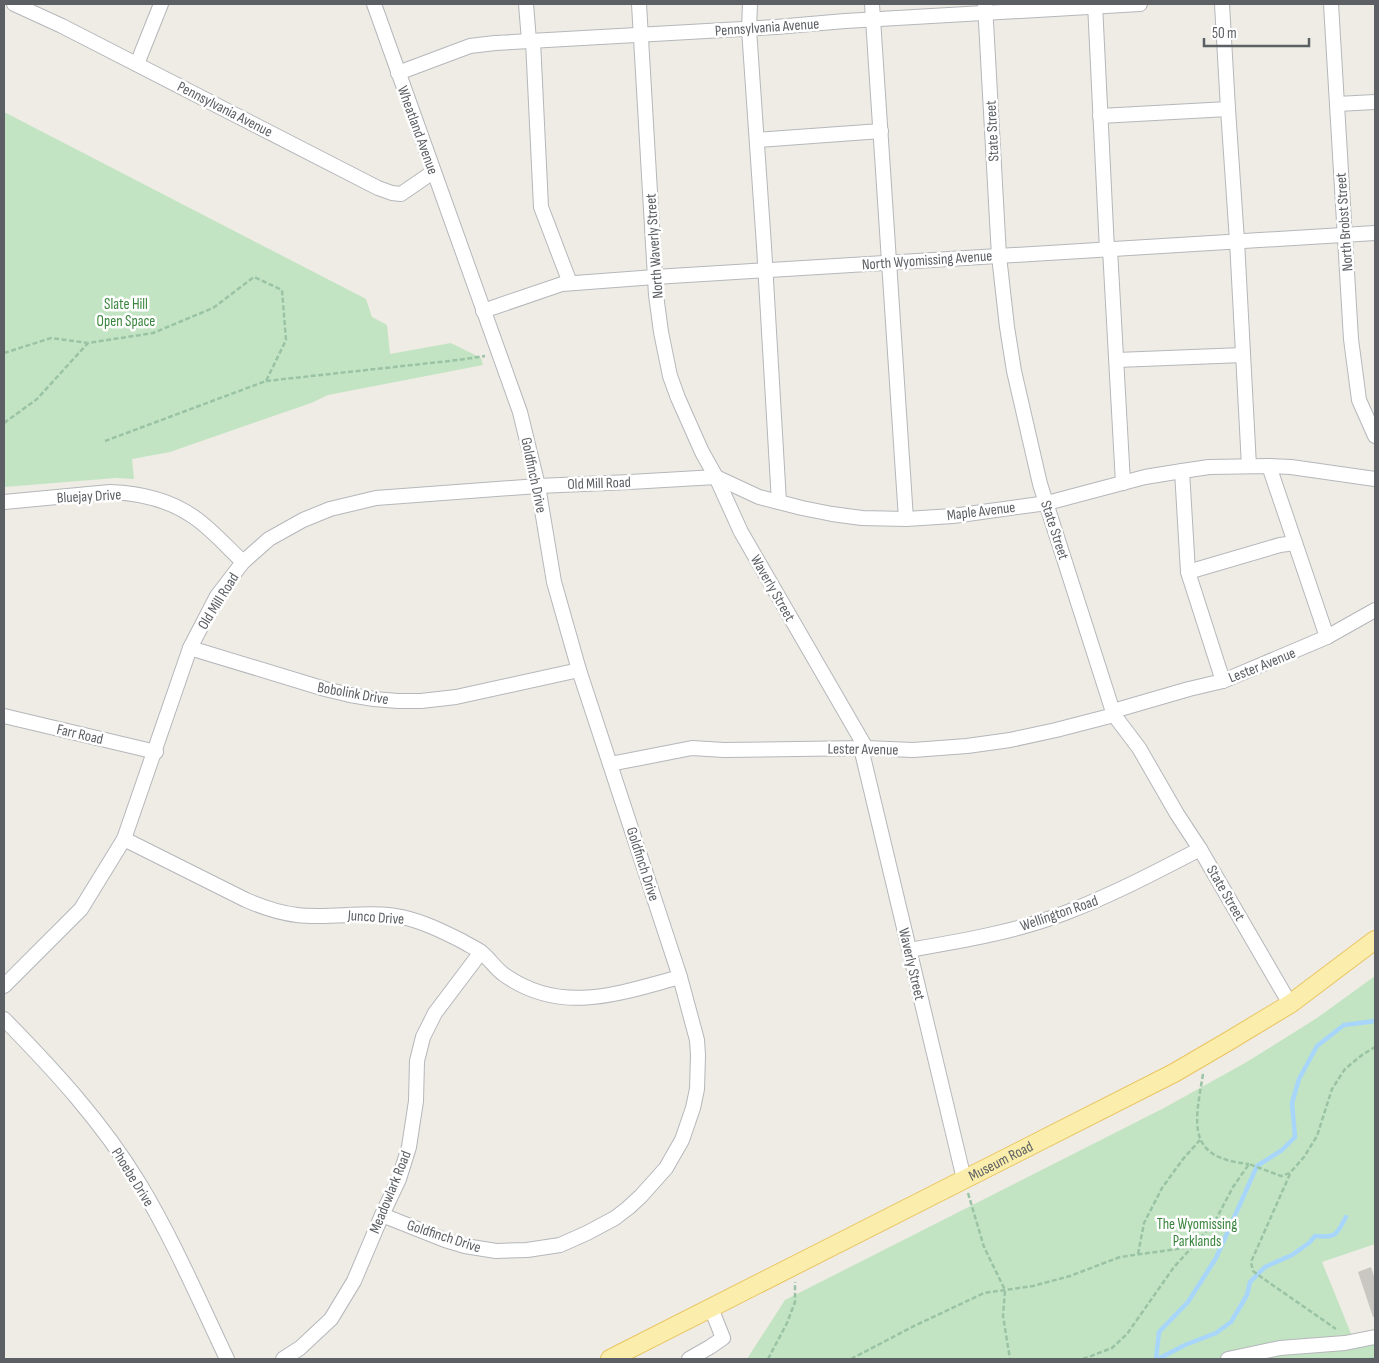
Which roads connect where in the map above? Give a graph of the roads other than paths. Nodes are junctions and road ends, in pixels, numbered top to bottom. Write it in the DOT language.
graph roads {
  1 [pos="14,4"];
  2 [pos="161,4"];
  3 [pos="374,4"];
  4 [pos="526,4"];
  5 [pos="639,4"];
  6 [pos="750,4"];
  7 [pos="872,4"];
  8 [pos="1140,4"];
  9 [pos="1222,4"];
  10 [pos="1331,4"];
  11 [pos="1095,5"];
  12 [pos="985,8"];
  13 [pos="873,20"];
  14 [pos="749,29"];
  15 [pos="642,34"];
  16 [pos="531,41"];
  17 [pos="137,64"];
  18 [pos="398,73"];
  19 [pos="1375,102"];
  20 [pos="1337,104"];
  21 [pos="1228,109"];
  22 [pos="1100,116"];
  23 [pos="881,131"];
  24 [pos="757,140"];
  25 [pos="433,172"];
  26 [pos="1375,233"];
  27 [pos="1345,235"];
  28 [pos="1238,241"];
  29 [pos="1109,249"];
  30 [pos="463,255"];
  31 [pos="999,256"];
  32 [pos="889,263"];
  33 [pos="765,270"];
  34 [pos="655,277"];
  35 [pos="570,283"];
  36 [pos="484,311"];
  37 [pos="1243,355"];
  38 [pos="1116,360"];
  39 [pos="1375,436"];
  40 [pos="1249,466"];
  41 [pos="1268,466"];
  42 [pos="1182,471"];
  43 [pos="716,477"];
  44 [pos="1375,479"];
  45 [pos="1123,482"];
  46 [pos="538,486"];
  47 [pos="4,502"];
  48 [pos="778,502"];
  49 [pos="1047,503"];
  50 [pos="906,519"];
  51 [pos="1295,542"];
  52 [pos="243,562"];
  53 [pos="1188,572"];
  54 [pos="1375,610"];
  55 [pos="1327,637"];
  56 [pos="190,648"];
  57 [pos="579,670"];
  58 [pos="1223,681"];
  59 [pos="1114,713"];
  60 [pos="4,716"];
  61 [pos="864,748"];
  62 [pos="156,752"];
  63 [pos="610,764"];
  64 [pos="124,839"];
  65 [pos="1200,849"];
  66 [pos="1375,940"];
  67 [pos="909,950"];
  68 [pos="481,952"];
  69 [pos="680,976"];
  70 [pos="4,986"];
  71 [pos="1290,1004"];
  72 [pos="4,1019"];
  73 [pos="964,1179"];
  74 [pos="382,1215"];
  75 [pos="711,1308"];
  76 [pos="1375,1337"];
  77 [pos="227,1359"];
  78 [pos="283,1359"];
  79 [pos="610,1359"];
  80 [pos="689,1359"];
  81 [pos="1228,1359"];
  1 -- 17 [label="street, Pennsylvania Avenue"];
  2 -- 17 [label="street"];
  3 -- 18 [label="street, Wheatland Avenue"];
  4 -- 16 [label="street"];
  5 -- 15 [label="street, North Waverly Street"];
  6 -- 14 [label="street"];
  7 -- 13 [label="street"];
  8 -- 11 [label="street, Pennsylvania Avenue"];
  9 -- 21 [label="street"];
  10 -- 20 [label="street, North Brobst Street"];
  11 -- 12 [label="street, Pennsylvania Avenue"];
  11 -- 22 [label="street"];
  12 -- 13 [label="street, Pennsylvania Avenue"];
  12 -- 31 [label="street, State Street"];
  13 -- 14 [label="street, Pennsylvania Avenue"];
  13 -- 23 [label="street"];
  14 -- 15 [label="street, Pennsylvania Avenue"];
  14 -- 24 [label="street"];
  15 -- 16 [label="street, Pennsylvania Avenue"];
  15 -- 34 [label="street, North Waverly Street"];
  16 -- 18 [label="street, Pennsylvania Avenue"];
  16 -- 35 [label="street"];
  17 -- 25 [label="street, Pennsylvania Avenue"];
  18 -- 25 [label="street, Wheatland Avenue"];
  19 -- 20 [label="street"];
  20 -- 27 [label="street, North Brobst Street"];
  21 -- 22 [label="street"];
  21 -- 28 [label="street"];
  22 -- 29 [label="street"];
  23 -- 24 [label="street"];
  23 -- 32 [label="street"];
  24 -- 33 [label="street"];
  25 -- 30 [label="street, Wheatland Avenue"];
  26 -- 27 [label="street, North Wyomissing Avenue"];
  27 -- 28 [label="street, North Wyomissing Avenue"];
  27 -- 39 [label="street, North Brobst Street"];
  28 -- 29 [label="street, North Wyomissing Avenue"];
  28 -- 37 [label="street"];
  29 -- 31 [label="street, North Wyomissing Avenue"];
  29 -- 38 [label="street"];
  30 -- 36 [label="street, Goldfinch Drive"];
  31 -- 32 [label="street, North Wyomissing Avenue"];
  31 -- 49 [label="street, State Street"];
  32 -- 33 [label="street, North Wyomissing Avenue"];
  32 -- 50 [label="street"];
  33 -- 34 [label="street, North Wyomissing Avenue"];
  33 -- 48 [label="street"];
  34 -- 35 [label="street, North Wyomissing Avenue"];
  34 -- 43 [label="street, North Waverly Street"];
  35 -- 36 [label="street, North Wyomissing Avenue"];
  36 -- 46 [label="street, Goldfinch Drive"];
  37 -- 38 [label="street"];
  37 -- 40 [label="street"];
  38 -- 45 [label="street"];
  40 -- 41 [label="street, Maple Avenue"];
  40 -- 42 [label="street, Maple Avenue"];
  41 -- 44 [label="street, Maple Avenue"];
  41 -- 51 [label="street"];
  42 -- 45 [label="street, Maple Avenue"];
  42 -- 53 [label="street"];
  43 -- 46 [label="street, Old Mill Road"];
  43 -- 48 [label="street, Maple Avenue"];
  43 -- 61 [label="street, Waverly Street"];
  45 -- 49 [label="street, Maple Avenue"];
  46 -- 52 [label="street, Old Mill Road"];
  46 -- 57 [label="street, Goldfinch Drive"];
  47 -- 52 [label="street, Bluejay Drive"];
  48 -- 50 [label="street, Maple Avenue"];
  49 -- 50 [label="street, Maple Avenue"];
  49 -- 59 [label="street, State Street"];
  51 -- 53 [label="street"];
  51 -- 55 [label="street"];
  52 -- 56 [label="street, Old Mill Road"];
  53 -- 58 [label="street"];
  54 -- 55 [label="street, Lester Avenue"];
  55 -- 58 [label="street, Lester Avenue"];
  56 -- 57 [label="street, Bobolink Drive"];
  56 -- 62 [label="street, Old Mill Road"];
  57 -- 63 [label="street, Goldfinch Drive"];
  58 -- 59 [label="street, Lester Avenue"];
  59 -- 61 [label="street, Lester Avenue"];
  59 -- 65 [label="street, State Street"];
  60 -- 62 [label="street, Farr Road"];
  61 -- 63 [label="street, Lester Avenue"];
  61 -- 67 [label="street, Waverly Street"];
  62 -- 64 [label="street, Old Mill Road"];
  63 -- 69 [label="street, Goldfinch Drive"];
  64 -- 68 [label="street, Junco Drive"];
  64 -- 70 [label="street, Old Mill Road"];
  65 -- 67 [label="street, Wellington Road"];
  65 -- 71 [label="street, State Street"];
  66 -- 71 [label="main road, Museum Road"];
  67 -- 73 [label="street, Waverly Street"];
  68 -- 69 [label="street, Junco Drive"];
  68 -- 74 [label="street, Meadowlark Road"];
  69 -- 74 [label="street, Goldfinch Drive"];
  71 -- 73 [label="main road, Museum Road"];
  72 -- 77 [label="street, Phoebe Drive"];
  73 -- 75 [label="main road, Museum Road"];
  74 -- 78 [label="street, Meadowlark Road"];
  75 -- 79 [label="main road, Museum Road"];
  75 -- 80 [label="street"];
  76 -- 81 [label="street"];
}
